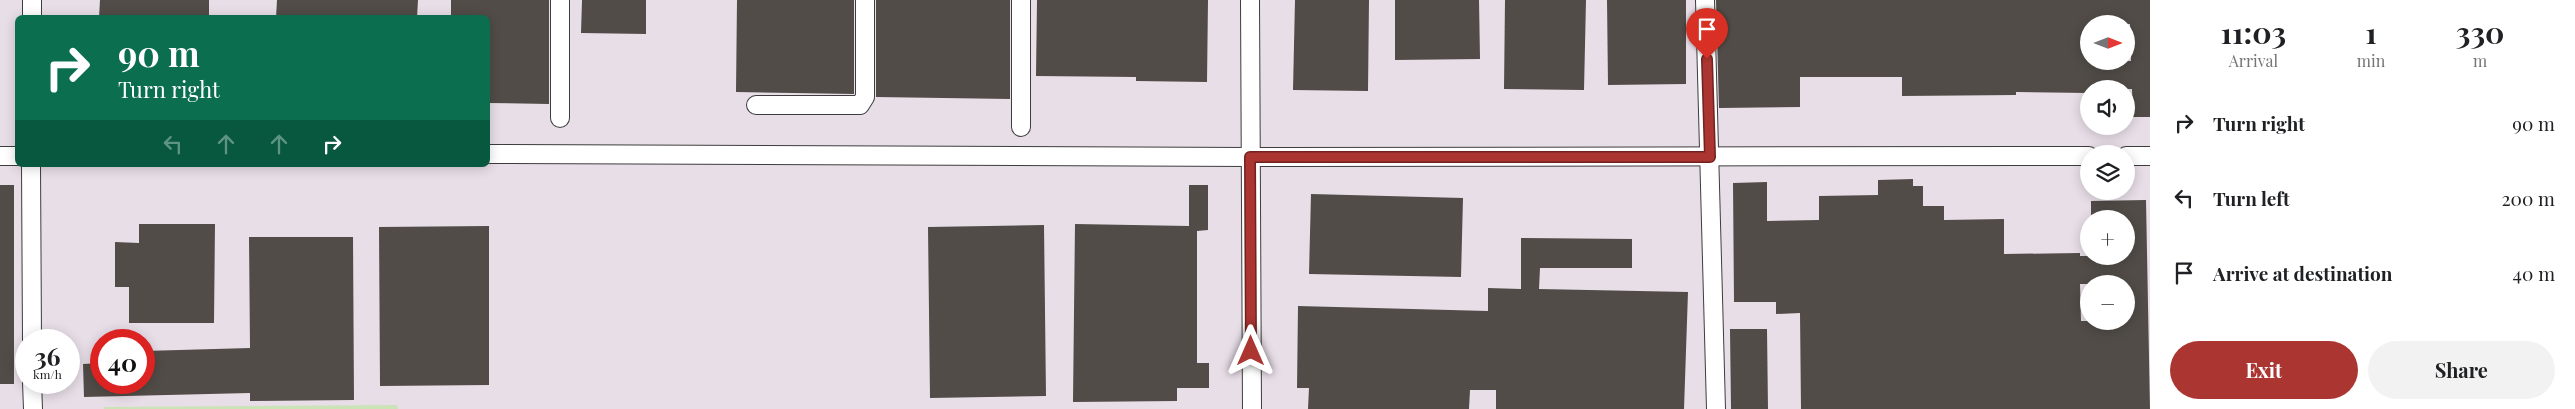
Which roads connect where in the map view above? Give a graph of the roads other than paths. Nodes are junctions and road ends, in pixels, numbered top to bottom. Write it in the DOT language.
graph roads {
  1 [pos="32,0"];
  2 [pos="560,0"];
  3 [pos="865,0"];
  4 [pos="1021,0"];
  5 [pos="1250,0"];
  6 [pos="1704,0"];
  7 [pos="32,15"];
  8 [pos="756,105"];
  9 [pos="560,118"];
  10 [pos="1021,127"];
  11 [pos="490,154"];
  12 [pos="0,156"];
  13 [pos="15,156"];
  14 [pos="2080,156"];
  15 [pos="2135,156"];
  16 [pos="2150,156"];
  17 [pos="1250,157"];
  18 [pos="1710,157"];
  19 [pos="32,167"];
  20 [pos="32,329"];
  21 [pos="32,394"];
  22 [pos="32,409"];
  23 [pos="1252,409"];
  24 [pos="1716,409"];
  1 -- 7 [label="street"];
  2 -- 9 [label="street"];
  3 -- 8 [label="street"];
  4 -- 10 [label="street"];
  5 -- 17 [label="street"];
  6 -- 18 [label="street"];
  11 -- 17 [label="street"];
  12 -- 13 [label="street"];
  14 -- 18 [label="street"];
  15 -- 16 [label="street"];
  17 -- 18 [label="street"];
  17 -- 23 [label="street"];
  18 -- 24 [label="street"];
  19 -- 20 [label="street"];
  21 -- 22 [label="street"];
}
